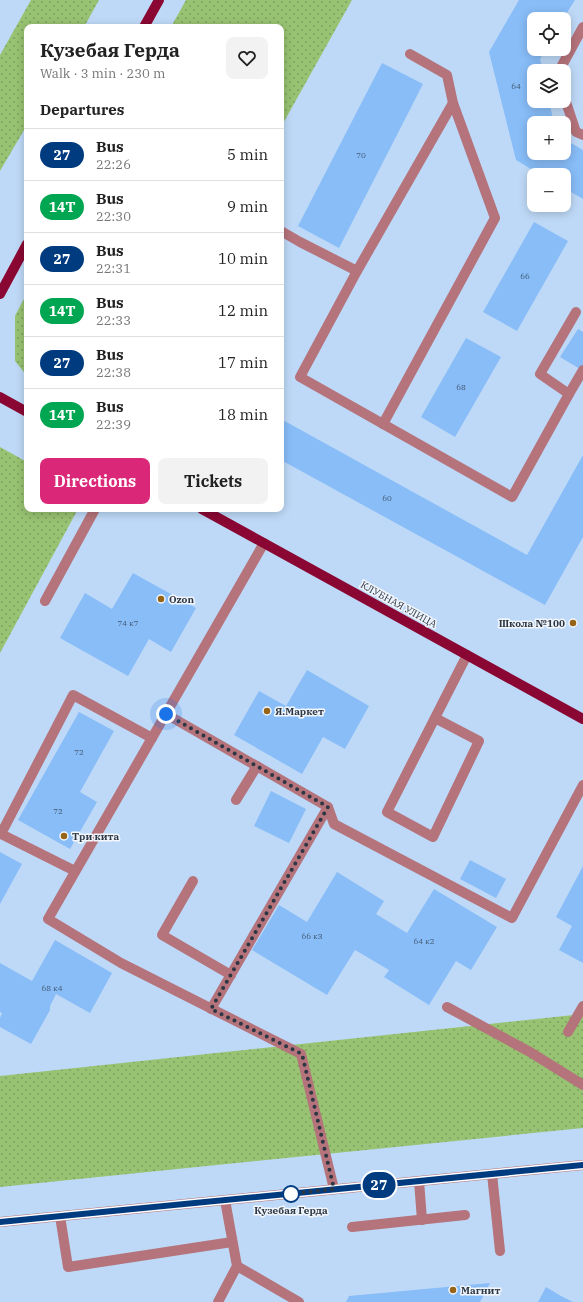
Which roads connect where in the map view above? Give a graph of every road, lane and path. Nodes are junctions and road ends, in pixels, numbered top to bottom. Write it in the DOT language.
graph roads {
  1 [pos="159,0"];
  2 [pos="146,24"];
  3 [pos="583,27"];
  4 [pos="410,54"];
  5 [pos="563,64"];
  6 [pos="453,103"];
  7 [pos="568,108"];
  8 [pos="583,135"];
  9 [pos="284,233"];
  10 [pos="24,250"];
  11 [pos="357,271"];
  12 [pos="0,294"];
  13 [pos="576,312"];
  14 [pos="583,370"];
  15 [pos="569,394"];
  16 [pos="0,398"];
  17 [pos="24,410"];
  18 [pos="383,424"];
  19 [pos="93,512"];
  20 [pos="207,512"];
  21 [pos="264,543"];
  22 [pos="45,601"];
  23 [pos="467,655"];
  24 [pos="166,714"];
  25 [pos="435,718"];
  26 [pos="583,719"];
  27 [pos="152,738"];
  28 [pos="257,766"];
  29 [pos="583,785"];
  30 [pos="236,800"];
  31 [pos="328,807"];
  32 [pos="1,834"];
  33 [pos="75,871"];
  34 [pos="193,881"];
  35 [pos="231,975"];
  36 [pos="583,1006"];
  37 [pos="447,1007"];
  38 [pos="211,1009"];
  39 [pos="568,1032"];
  40 [pos="583,1085"];
  41 [pos="583,1165"];
  42 [pos="492,1174"];
  43 [pos="419,1181"];
  44 [pos="334,1189"];
  45 [pos="225,1200"];
  46 [pos="465,1215"];
  47 [pos="60,1216"];
  48 [pos="422,1220"];
  49 [pos="0,1222"];
  50 [pos="352,1227"];
  51 [pos="232,1242"];
  52 [pos="500,1251"];
  53 [pos="237,1266"];
  54 [pos="218,1302"];
  55 [pos="299,1302"];
  1 -- 2 [label="main road"];
  3 -- 5 [label="street"];
  4 -- 6 [label="street"];
  6 -- 11 [label="street"];
  6 -- 18 [label="street"];
  7 -- 8 [label="street"];
  9 -- 11 [label="street"];
  10 -- 12 [label="main road"];
  11 -- 18 [label="street"];
  13 -- 15 [label="street"];
  14 -- 15 [label="street"];
  15 -- 18 [label="street"];
  16 -- 17 [label="main road"];
  19 -- 22 [label="street"];
  20 -- 21 [label="main road, КЛУБНАЯ УЛИЦА"];
  21 -- 23 [label="main road, КЛУБНАЯ УЛИЦА"];
  21 -- 24 [label="street"];
  23 -- 25 [label="street"];
  23 -- 26 [label="main road, КЛУБНАЯ УЛИЦА"];
  24 -- 27 [label="street"];
  24 -- 28 [label="street"];
  25 -- 25 [label="street"];
  27 -- 32 [label="street"];
  27 -- 33 [label="street"];
  28 -- 30 [label="street"];
  28 -- 31 [label="street"];
  29 -- 31 [label="street"];
  31 -- 35 [label="street"];
  32 -- 33 [label="street"];
  33 -- 38 [label="street"];
  34 -- 35 [label="street"];
  35 -- 38 [label="street"];
  36 -- 39 [label="street"];
  37 -- 40 [label="street"];
  38 -- 44 [label="street"];
  41 -- 42 [label="street"];
  42 -- 43 [label="street"];
  42 -- 52 [label="street"];
  43 -- 44 [label="street"];
  43 -- 48 [label="street"];
  44 -- 45 [label="street"];
  45 -- 47 [label="street"];
  45 -- 51 [label="street"];
  46 -- 48 [label="street"];
  47 -- 49 [label="street"];
  47 -- 51 [label="street"];
  48 -- 50 [label="street"];
  51 -- 53 [label="street"];
  53 -- 54 [label="street"];
  53 -- 55 [label="street"];
}
